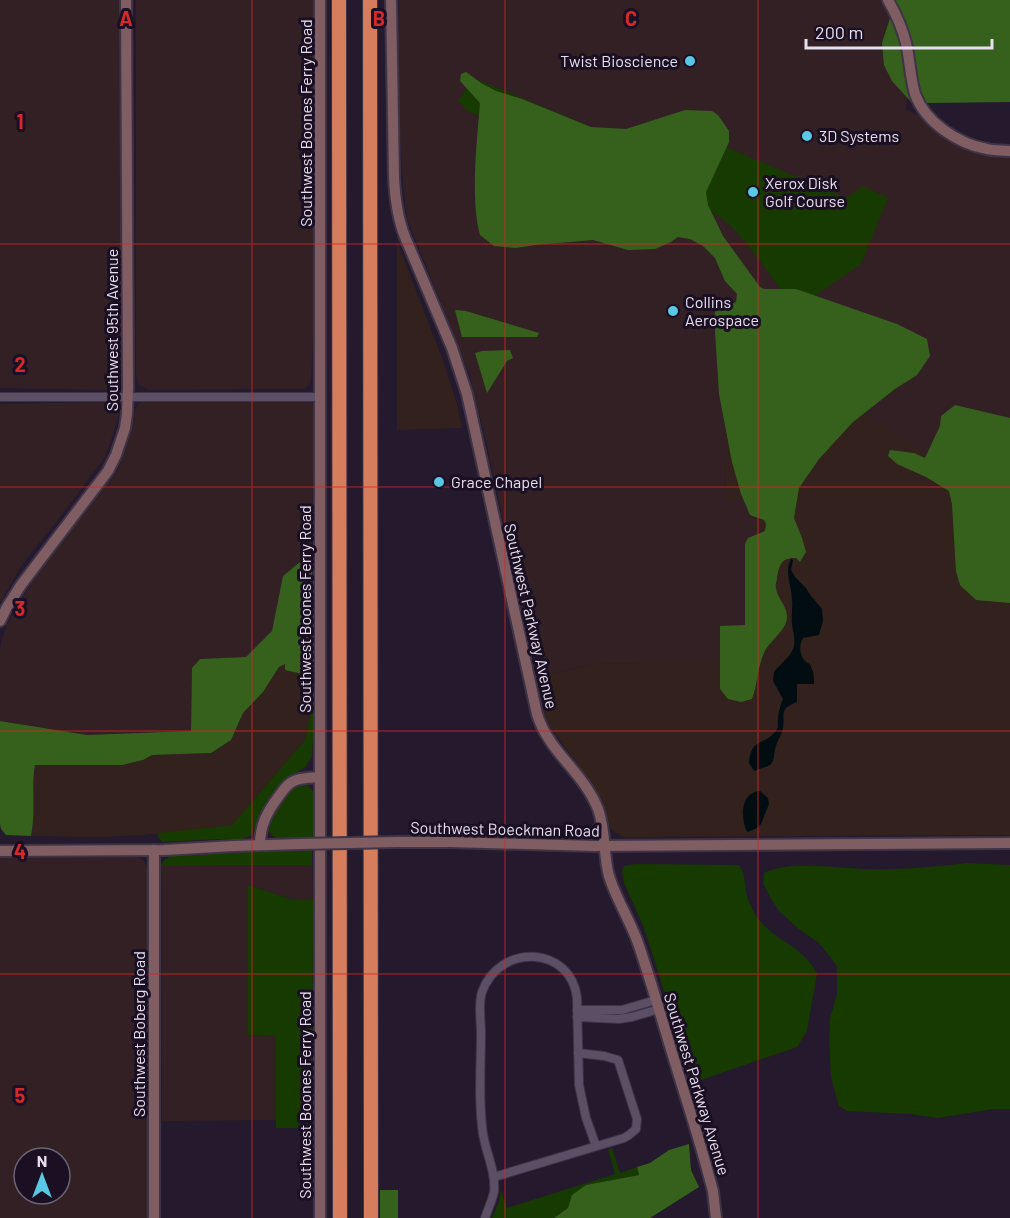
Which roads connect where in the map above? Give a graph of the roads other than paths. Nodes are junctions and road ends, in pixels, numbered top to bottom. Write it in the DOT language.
graph roads {
  1 [pos="126,0"];
  2 [pos="320,0"];
  3 [pos="339,0"];
  4 [pos="370,0"];
  5 [pos="391,0"];
  6 [pos="888,0"];
  7 [pos="1010,150"];
  8 [pos="0,397"];
  9 [pos="128,397"];
  10 [pos="321,397"];
  11 [pos="0,621"];
  12 [pos="320,777"];
  13 [pos="1010,843"];
  14 [pos="260,845"];
  15 [pos="604,846"];
  16 [pos="154,850"];
  17 [pos="0,851"];
  18 [pos="658,1004"];
  19 [pos="577,1013"];
  20 [pos="578,1053"];
  21 [pos="596,1146"];
  22 [pos="494,1177"];
  23 [pos="154,1218"];
  24 [pos="320,1218"];
  25 [pos="340,1218"];
  26 [pos="371,1218"];
  27 [pos="485,1218"];
  28 [pos="716,1218"];
  1 -- 9 [label="street, Southwest 95th Avenue"];
  2 -- 10 [label="street, Southwest Boones Ferry Road"];
  3 -- 25 [label="highway"];
  4 -- 26 [label="highway"];
  5 -- 15 [label="street, Southwest Parkway Avenue"];
  6 -- 7 [label="street"];
  8 -- 9 [label="street"];
  9 -- 10 [label="street"];
  9 -- 11 [label="street, Southwest 95th Avenue"];
  10 -- 12 [label="street, Southwest Boones Ferry Road"];
  12 -- 14 [label="street"];
  12 -- 24 [label="street, Southwest Boones Ferry Road"];
  13 -- 15 [label="street, Southwest Boeckman Road"];
  14 -- 15 [label="street, Southwest Boeckman Road, bridge"];
  14 -- 16 [label="street, Southwest Boeckman Road"];
  15 -- 18 [label="street, Southwest Parkway Avenue"];
  16 -- 17 [label="street, Southwest Boeckman Road"];
  16 -- 23 [label="street, Southwest Boberg Road"];
  18 -- 19 [label="street"];
  18 -- 28 [label="street, Southwest Parkway Avenue"];
  19 -- 20 [label="street"];
  19 -- 22 [label="street"];
  20 -- 21 [label="street"];
  20 -- 21 [label="street"];
  21 -- 22 [label="street"];
  22 -- 27 [label="street"];
}
